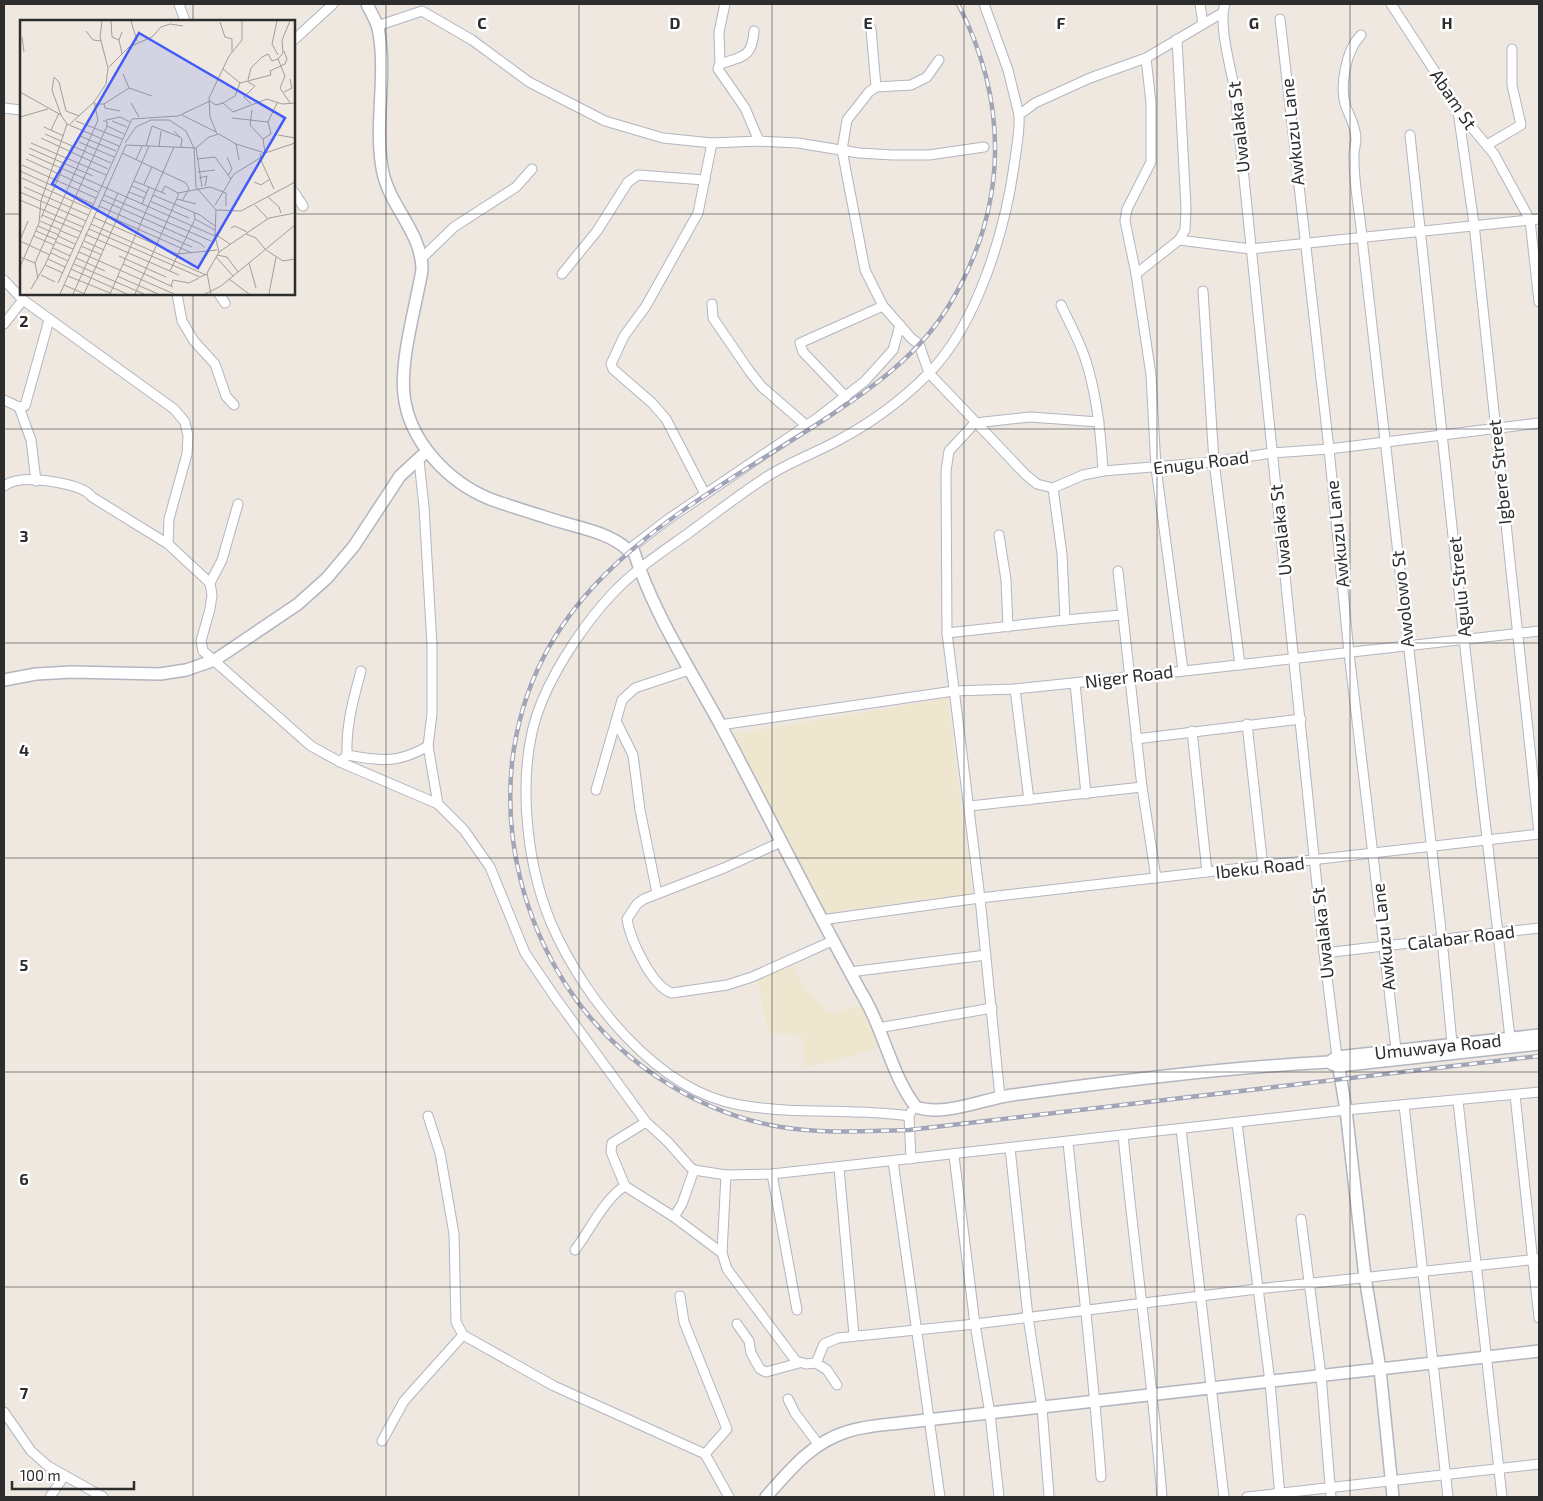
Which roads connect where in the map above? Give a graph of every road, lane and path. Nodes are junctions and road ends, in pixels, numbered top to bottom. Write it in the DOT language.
graph roads {
  1 [pos="179,4"];
  2 [pos="333,4"];
  3 [pos="367,4"];
  4 [pos="725,4"];
  5 [pos="984,4"];
  6 [pos="1200,4"];
  7 [pos="1225,4"];
  8 [pos="1390,4"];
  9 [pos="424,7"];
  10 [pos="1222,13"];
  11 [pos="1280,19"];
  12 [pos="185,20"];
  13 [pos="1203,24"];
  14 [pos="377,26"];
  15 [pos="871,29"];
  16 [pos="754,31"];
  17 [pos="1362,35"];
  18 [pos="295,39"];
  19 [pos="1177,40"];
  20 [pos="1512,50"];
  21 [pos="1146,58"];
  22 [pos="939,60"];
  23 [pos="720,64"];
  24 [pos="876,86"];
  25 [pos="4,108"];
  26 [pos="20,110"];
  27 [pos="1458,112"];
  28 [pos="1019,115"];
  29 [pos="1410,135"];
  30 [pos="759,141"];
  31 [pos="712,142"];
  32 [pos="1487,145"];
  33 [pos="984,147"];
  34 [pos="842,150"];
  35 [pos="532,168"];
  36 [pos="705,180"];
  37 [pos="295,194"];
  38 [pos="303,206"];
  39 [pos="1535,220"];
  40 [pos="1474,224"];
  41 [pos="1419,231"];
  42 [pos="1362,238"];
  43 [pos="1179,240"];
  44 [pos="1304,243"];
  45 [pos="1251,249"];
  46 [pos="422,258"];
  47 [pos="562,274"];
  48 [pos="1136,274"];
  49 [pos="4,280"];
  50 [pos="1203,292"];
  51 [pos="177,295"];
  52 [pos="220,295"];
  53 [pos="23,300"];
  54 [pos="1539,302"];
  55 [pos="225,303"];
  56 [pos="712,304"];
  57 [pos="1061,305"];
  58 [pos="883,306"];
  59 [pos="50,320"];
  60 [pos="4,324"];
  61 [pos="900,325"];
  62 [pos="929,373"];
  63 [pos="846,397"];
  64 [pos="4,400"];
  65 [pos="234,405"];
  66 [pos="19,407"];
  67 [pos="1099,422"];
  68 [pos="975,423"];
  69 [pos="1539,423"];
  70 [pos="807,426"];
  71 [pos="1494,428"];
  72 [pos="1443,435"];
  73 [pos="1385,442"];
  74 [pos="1329,449"];
  75 [pos="426,451"];
  76 [pos="1272,453"];
  77 [pos="419,460"];
  78 [pos="1214,462"];
  79 [pos="1156,468"];
  80 [pos="1102,472"];
  81 [pos="36,481"];
  82 [pos="4,486"];
  83 [pos="1053,488"];
  84 [pos="705,494"];
  85 [pos="238,504"];
  86 [pos="1000,535"];
  87 [pos="168,544"];
  88 [pos="628,550"];
  89 [pos="639,569"];
  90 [pos="1118,571"];
  91 [pos="210,584"];
  92 [pos="1121,615"];
  93 [pos="1065,620"];
  94 [pos="1008,628"];
  95 [pos="1539,631"];
  96 [pos="947,633"];
  97 [pos="1517,633"];
  98 [pos="1464,639"];
  99 [pos="1408,646"];
  100 [pos="1349,653"];
  101 [pos="1294,658"];
  102 [pos="215,660"];
  103 [pos="1240,664"];
  104 [pos="689,670"];
  105 [pos="1183,670"];
  106 [pos="361,672"];
  107 [pos="1131,677"];
  108 [pos="4,680"];
  109 [pos="1075,683"];
  110 [pos="1015,689"];
  111 [pos="954,691"];
  112 [pos="1301,719"];
  113 [pos="617,723"];
  114 [pos="1247,724"];
  115 [pos="720,725"];
  116 [pos="1192,731"];
  117 [pos="1136,739"];
  118 [pos="428,746"];
  119 [pos="347,755"];
  120 [pos="340,762"];
  121 [pos="1142,787"];
  122 [pos="596,790"];
  123 [pos="1086,794"];
  124 [pos="1029,800"];
  125 [pos="438,804"];
  126 [pos="970,806"];
  127 [pos="1539,834"];
  128 [pos="1489,840"];
  129 [pos="781,842"];
  130 [pos="1432,847"];
  131 [pos="1374,853"];
  132 [pos="1315,861"];
  133 [pos="1263,867"];
  134 [pos="1207,872"];
  135 [pos="1156,878"];
  136 [pos="658,893"];
  137 [pos="980,898"];
  138 [pos="821,920"];
  139 [pos="1539,928"];
  140 [pos="1497,932"];
  141 [pos="1442,939"];
  142 [pos="832,941"];
  143 [pos="1383,947"];
  144 [pos="1324,953"];
  145 [pos="986,955"];
  146 [pos="850,972"];
  147 [pos="992,1008"];
  148 [pos="878,1028"];
  149 [pos="1539,1035"];
  150 [pos="1510,1038"];
  151 [pos="1452,1043"];
  152 [pos="1539,1044"];
  153 [pos="1396,1049"];
  154 [pos="1335,1062"];
  155 [pos="1539,1092"];
  156 [pos="1515,1095"];
  157 [pos="1000,1096"];
  158 [pos="1458,1101"];
  159 [pos="1404,1105"];
  160 [pos="1346,1110"];
  161 [pos="912,1111"];
  162 [pos="428,1116"];
  163 [pos="646,1122"];
  164 [pos="1237,1123"];
  165 [pos="1181,1129"];
  166 [pos="1123,1135"];
  167 [pos="1068,1142"];
  168 [pos="1010,1148"];
  169 [pos="954,1156"];
  170 [pos="911,1159"];
  171 [pos="893,1161"];
  172 [pos="839,1168"];
  173 [pos="694,1170"];
  174 [pos="772,1174"];
  175 [pos="726,1175"];
  176 [pos="625,1186"];
  177 [pos="674,1217"];
  178 [pos="1302,1219"];
  179 [pos="575,1250"];
  180 [pos="722,1253"];
  181 [pos="1536,1259"];
  182 [pos="1477,1265"];
  183 [pos="1421,1271"];
  184 [pos="1365,1277"];
  185 [pos="1308,1284"];
  186 [pos="1257,1289"];
  187 [pos="680,1296"];
  188 [pos="1200,1296"];
  189 [pos="1140,1304"];
  190 [pos="797,1310"];
  191 [pos="1084,1310"];
  192 [pos="1028,1317"];
  193 [pos="1539,1318"];
  194 [pos="737,1324"];
  195 [pos="975,1324"];
  196 [pos="916,1330"];
  197 [pos="462,1335"];
  198 [pos="854,1335"];
  199 [pos="1539,1351"];
  200 [pos="1486,1357"];
  201 [pos="799,1363"];
  202 [pos="816,1363"];
  203 [pos="1432,1364"];
  204 [pos="1380,1369"];
  205 [pos="1321,1375"];
  206 [pos="1270,1382"];
  207 [pos="837,1385"];
  208 [pos="1213,1388"];
  209 [pos="1154,1395"];
  210 [pos="788,1399"];
  211 [pos="1096,1402"];
  212 [pos="1042,1408"];
  213 [pos="4,1412"];
  214 [pos="990,1414"];
  215 [pos="931,1420"];
  216 [pos="382,1441"];
  217 [pos="819,1444"];
  218 [pos="705,1454"];
  219 [pos="1539,1464"];
  220 [pos="1498,1468"];
  221 [pos="1445,1474"];
  222 [pos="64,1476"];
  223 [pos="1101,1477"];
  224 [pos="1391,1480"];
  225 [pos="1330,1487"];
  226 [pos="1279,1495"];
  227 [pos="1049,1496"];
  228 [pos="50,1497"];
  229 [pos="103,1497"];
  230 [pos="729,1497"];
  231 [pos="766,1497"];
  232 [pos="940,1497"];
  233 [pos="999,1497"];
  234 [pos="1162,1497"];
  235 [pos="1224,1497"];
  236 [pos="1247,1497"];
  237 [pos="1331,1497"];
  238 [pos="1393,1497"];
  239 [pos="1448,1497"];
  240 [pos="1502,1497"];
  1 -- 12 [label="street"];
  2 -- 18 [label="street"];
  3 -- 14 [label="street"];
  4 -- 23 [label="street"];
  5 -- 28 [label="street"];
  6 -- 13 [label="street"];
  7 -- 10 [label="street, Uwalaka St"];
  8 -- 27 [label="street, Abam St"];
  9 -- 14 [label="street"];
  9 -- 31 [label="street"];
  10 -- 13 [label="street"];
  10 -- 45 [label="street, Uwalaka St"];
  11 -- 44 [label="street, Awkuzu Lane"];
  13 -- 19 [label="street"];
  14 -- 46 [label="street"];
  15 -- 24 [label="street"];
  16 -- 23 [label="street"];
  17 -- 42 [label="street, Awolowo St"];
  19 -- 21 [label="street"];
  19 -- 43 [label="street"];
  20 -- 32 [label="street"];
  21 -- 28 [label="street"];
  21 -- 48 [label="street"];
  22 -- 24 [label="street"];
  23 -- 30 [label="street"];
  24 -- 34 [label="street"];
  25 -- 26 [label="street"];
  27 -- 32 [label="street, Abam St"];
  27 -- 40 [label="street, Igbere Street"];
  28 -- 62 [label="street"];
  29 -- 41 [label="street, Agulu Street"];
  30 -- 31 [label="street"];
  30 -- 34 [label="street"];
  31 -- 36 [label="street"];
  32 -- 39 [label="street, Abam St"];
  33 -- 34 [label="street"];
  34 -- 58 [label="street"];
  35 -- 46 [label="street"];
  36 -- 47 [label="street"];
  36 -- 84 [label="street"];
  37 -- 38 [label="street"];
  39 -- 40 [label="street"];
  39 -- 54 [label="street, Abam St"];
  40 -- 41 [label="street"];
  40 -- 71 [label="street, Igbere Street"];
  41 -- 42 [label="street"];
  41 -- 72 [label="street, Agulu Street"];
  42 -- 44 [label="street"];
  42 -- 73 [label="street, Awolowo St"];
  43 -- 45 [label="street"];
  43 -- 48 [label="street"];
  44 -- 45 [label="street"];
  44 -- 74 [label="street, Awkuzu Lane"];
  45 -- 76 [label="street, Uwalaka St"];
  46 -- 75 [label="street"];
  48 -- 79 [label="street"];
  49 -- 53 [label="street"];
  50 -- 78 [label="street"];
  51 -- 65 [label="street"];
  52 -- 55 [label="street"];
  53 -- 59 [label="street"];
  53 -- 60 [label="street"];
  56 -- 70 [label="street"];
  57 -- 67 [label="street"];
  58 -- 61 [label="street"];
  58 -- 63 [label="street"];
  59 -- 66 [label="street"];
  59 -- 87 [label="street"];
  61 -- 62 [label="street"];
  61 -- 63 [label="street"];
  62 -- 68 [label="street"];
  62 -- 89 [label="street"];
  63 -- 70 [label="street"];
  64 -- 66 [label="street"];
  66 -- 81 [label="street"];
  67 -- 68 [label="street"];
  67 -- 80 [label="street"];
  68 -- 83 [label="street"];
  68 -- 96 [label="street"];
  69 -- 71 [label="street, Enugu Road"];
  70 -- 84 [label="street"];
  71 -- 72 [label="street, Enugu Road"];
  71 -- 97 [label="street, Igbere Street"];
  72 -- 73 [label="street, Enugu Road"];
  72 -- 98 [label="street, Agulu Street"];
  73 -- 74 [label="street, Enugu Road"];
  73 -- 99 [label="street, Awolowo St"];
  74 -- 76 [label="street, Enugu Road"];
  74 -- 100 [label="street, Awkuzu Lane"];
  75 -- 77 [label="street"];
  75 -- 88 [label="street"];
  76 -- 78 [label="street, Enugu Road"];
  76 -- 101 [label="street, Uwalaka St"];
  77 -- 102 [label="street"];
  77 -- 118 [label="street"];
  78 -- 79 [label="street, Enugu Road"];
  78 -- 103 [label="street"];
  79 -- 80 [label="street, Enugu Road"];
  79 -- 105 [label="street"];
  80 -- 83 [label="street, Enugu Road"];
  81 -- 82 [label="street"];
  81 -- 87 [label="street"];
  83 -- 93 [label="street"];
  84 -- 88 [label="street"];
  85 -- 91 [label="street"];
  86 -- 94 [label="street"];
  87 -- 91 [label="street"];
  88 -- 89 [label="street"];
  89 -- 104 [label="street"];
  89 -- 161 [label="street"];
  90 -- 92 [label="street"];
  91 -- 102 [label="street"];
  92 -- 93 [label="street"];
  92 -- 107 [label="street"];
  93 -- 94 [label="street"];
  94 -- 96 [label="street"];
  95 -- 97 [label="street, Niger Road"];
  96 -- 111 [label="street"];
  97 -- 98 [label="street, Niger Road"];
  97 -- 127 [label="street, Igbere Street"];
  98 -- 99 [label="street, Niger Road"];
  98 -- 128 [label="street, Agulu Street"];
  99 -- 100 [label="street, Niger Road"];
  99 -- 130 [label="street, Awolowo St"];
  100 -- 101 [label="street, Niger Road"];
  100 -- 131 [label="street, Awkuzu Lane"];
  101 -- 103 [label="street, Niger Road"];
  101 -- 112 [label="street, Uwalaka St"];
  102 -- 108 [label="street"];
  102 -- 120 [label="street"];
  103 -- 105 [label="street, Niger Road"];
  104 -- 113 [label="street"];
  104 -- 115 [label="street"];
  105 -- 107 [label="street, Niger Road"];
  106 -- 119 [label="street"];
  107 -- 109 [label="street, Niger Road"];
  107 -- 117 [label="street"];
  109 -- 110 [label="street, Niger Road"];
  109 -- 123 [label="street"];
  110 -- 111 [label="street, Niger Road"];
  110 -- 124 [label="street"];
  111 -- 115 [label="street, Niger Road"];
  111 -- 126 [label="street"];
  112 -- 114 [label="street"];
  112 -- 132 [label="street, Uwalaka St"];
  113 -- 122 [label="street"];
  113 -- 136 [label="street"];
  114 -- 116 [label="street"];
  114 -- 133 [label="street"];
  115 -- 129 [label="street"];
  116 -- 117 [label="street"];
  116 -- 134 [label="street"];
  117 -- 121 [label="street"];
  118 -- 119 [label="street"];
  118 -- 125 [label="street"];
  119 -- 120 [label="street"];
  120 -- 125 [label="street"];
  121 -- 123 [label="street"];
  121 -- 135 [label="street"];
  123 -- 124 [label="street"];
  124 -- 126 [label="street"];
  125 -- 163 [label="street"];
  126 -- 137 [label="street"];
  127 -- 128 [label="street, Ibeku Road"];
  128 -- 130 [label="street, Ibeku Road"];
  128 -- 140 [label="street, Agulu Street"];
  129 -- 136 [label="street"];
  129 -- 138 [label="street"];
  130 -- 131 [label="street, Ibeku Road"];
  130 -- 141 [label="street, Awolowo St"];
  131 -- 132 [label="street, Ibeku Road"];
  131 -- 143 [label="street, Awkuzu Lane"];
  132 -- 133 [label="street, Ibeku Road"];
  132 -- 144 [label="street, Uwalaka St"];
  133 -- 134 [label="street, Ibeku Road"];
  134 -- 135 [label="street, Ibeku Road"];
  135 -- 137 [label="street, Ibeku Road"];
  136 -- 142 [label="street"];
  137 -- 138 [label="street, Ibeku Road"];
  137 -- 145 [label="street"];
  138 -- 142 [label="street"];
  139 -- 140 [label="street, Calabar Road"];
  140 -- 141 [label="street, Calabar Road"];
  140 -- 150 [label="street, Agulu Street"];
  141 -- 143 [label="street, Calabar Road"];
  141 -- 151 [label="street, Awolowo St"];
  142 -- 146 [label="street"];
  143 -- 144 [label="street, Calabar Road"];
  143 -- 153 [label="street, Awkuzu Lane"];
  144 -- 154 [label="street, Uwalaka St"];
  145 -- 146 [label="street"];
  145 -- 147 [label="street"];
  146 -- 148 [label="street"];
  147 -- 148 [label="street"];
  147 -- 157 [label="street"];
  148 -- 161 [label="street"];
  149 -- 150 [label="street, Umuwaya Road"];
  150 -- 151 [label="street, Umuwaya Road"];
  151 -- 153 [label="street, Umuwaya Road"];
  152 -- 154 [label="street, Umuwaya Road"];
  153 -- 154 [label="street, Umuwaya Road"];
  154 -- 157 [label="street"];
  154 -- 160 [label="street"];
  155 -- 156 [label="street"];
  156 -- 158 [label="street"];
  156 -- 181 [label="street"];
  157 -- 161 [label="street"];
  158 -- 159 [label="street"];
  158 -- 182 [label="street"];
  159 -- 160 [label="street"];
  159 -- 183 [label="street"];
  160 -- 164 [label="street"];
  160 -- 184 [label="street"];
  161 -- 170 [label="street"];
  162 -- 197 [label="street"];
  163 -- 173 [label="street"];
  163 -- 176 [label="street"];
  164 -- 165 [label="street"];
  164 -- 186 [label="street"];
  165 -- 166 [label="street"];
  165 -- 188 [label="street"];
  166 -- 167 [label="street"];
  166 -- 189 [label="street"];
  167 -- 168 [label="street"];
  167 -- 191 [label="street"];
  168 -- 169 [label="street"];
  168 -- 192 [label="street"];
  169 -- 170 [label="street"];
  169 -- 195 [label="street"];
  170 -- 171 [label="street"];
  171 -- 172 [label="street"];
  171 -- 196 [label="street"];
  172 -- 174 [label="street"];
  172 -- 198 [label="street"];
  173 -- 175 [label="street"];
  173 -- 177 [label="street"];
  174 -- 175 [label="street"];
  174 -- 190 [label="street"];
  175 -- 180 [label="street"];
  176 -- 177 [label="street"];
  176 -- 179 [label="street"];
  177 -- 180 [label="street"];
  178 -- 185 [label="street"];
  180 -- 201 [label="street"];
  181 -- 182 [label="street"];
  181 -- 193 [label="street"];
  182 -- 183 [label="street"];
  182 -- 200 [label="street"];
  183 -- 184 [label="street"];
  183 -- 203 [label="street"];
  184 -- 185 [label="street"];
  184 -- 204 [label="street"];
  185 -- 186 [label="street"];
  185 -- 205 [label="street"];
  186 -- 188 [label="street"];
  186 -- 206 [label="street"];
  187 -- 218 [label="street"];
  188 -- 189 [label="street"];
  188 -- 208 [label="street"];
  189 -- 191 [label="street"];
  189 -- 209 [label="street"];
  191 -- 192 [label="street"];
  191 -- 211 [label="street"];
  192 -- 195 [label="street"];
  192 -- 212 [label="street"];
  194 -- 201 [label="street"];
  195 -- 196 [label="street"];
  195 -- 214 [label="street"];
  196 -- 198 [label="street"];
  196 -- 215 [label="street"];
  197 -- 216 [label="street"];
  197 -- 218 [label="street"];
  198 -- 202 [label="street"];
  199 -- 200 [label="street"];
  200 -- 203 [label="street"];
  200 -- 220 [label="street"];
  201 -- 202 [label="street"];
  202 -- 207 [label="street"];
  203 -- 204 [label="street"];
  203 -- 221 [label="street"];
  204 -- 205 [label="street"];
  204 -- 224 [label="street"];
  205 -- 206 [label="street"];
  205 -- 225 [label="street"];
  206 -- 208 [label="street"];
  206 -- 226 [label="street"];
  208 -- 209 [label="street"];
  208 -- 235 [label="street"];
  209 -- 211 [label="street"];
  209 -- 234 [label="street"];
  210 -- 217 [label="street"];
  211 -- 212 [label="street"];
  211 -- 223 [label="street"];
  212 -- 214 [label="street"];
  212 -- 227 [label="street"];
  213 -- 222 [label="street"];
  214 -- 215 [label="street"];
  214 -- 233 [label="street"];
  215 -- 217 [label="street"];
  215 -- 232 [label="street"];
  217 -- 231 [label="street"];
  218 -- 230 [label="street"];
  219 -- 220 [label="street"];
  220 -- 221 [label="street"];
  220 -- 240 [label="street"];
  221 -- 224 [label="street"];
  221 -- 239 [label="street"];
  222 -- 228 [label="street"];
  222 -- 229 [label="street"];
  224 -- 225 [label="street"];
  224 -- 238 [label="street"];
  225 -- 226 [label="street"];
  225 -- 237 [label="street"];
  226 -- 236 [label="street"];
}
